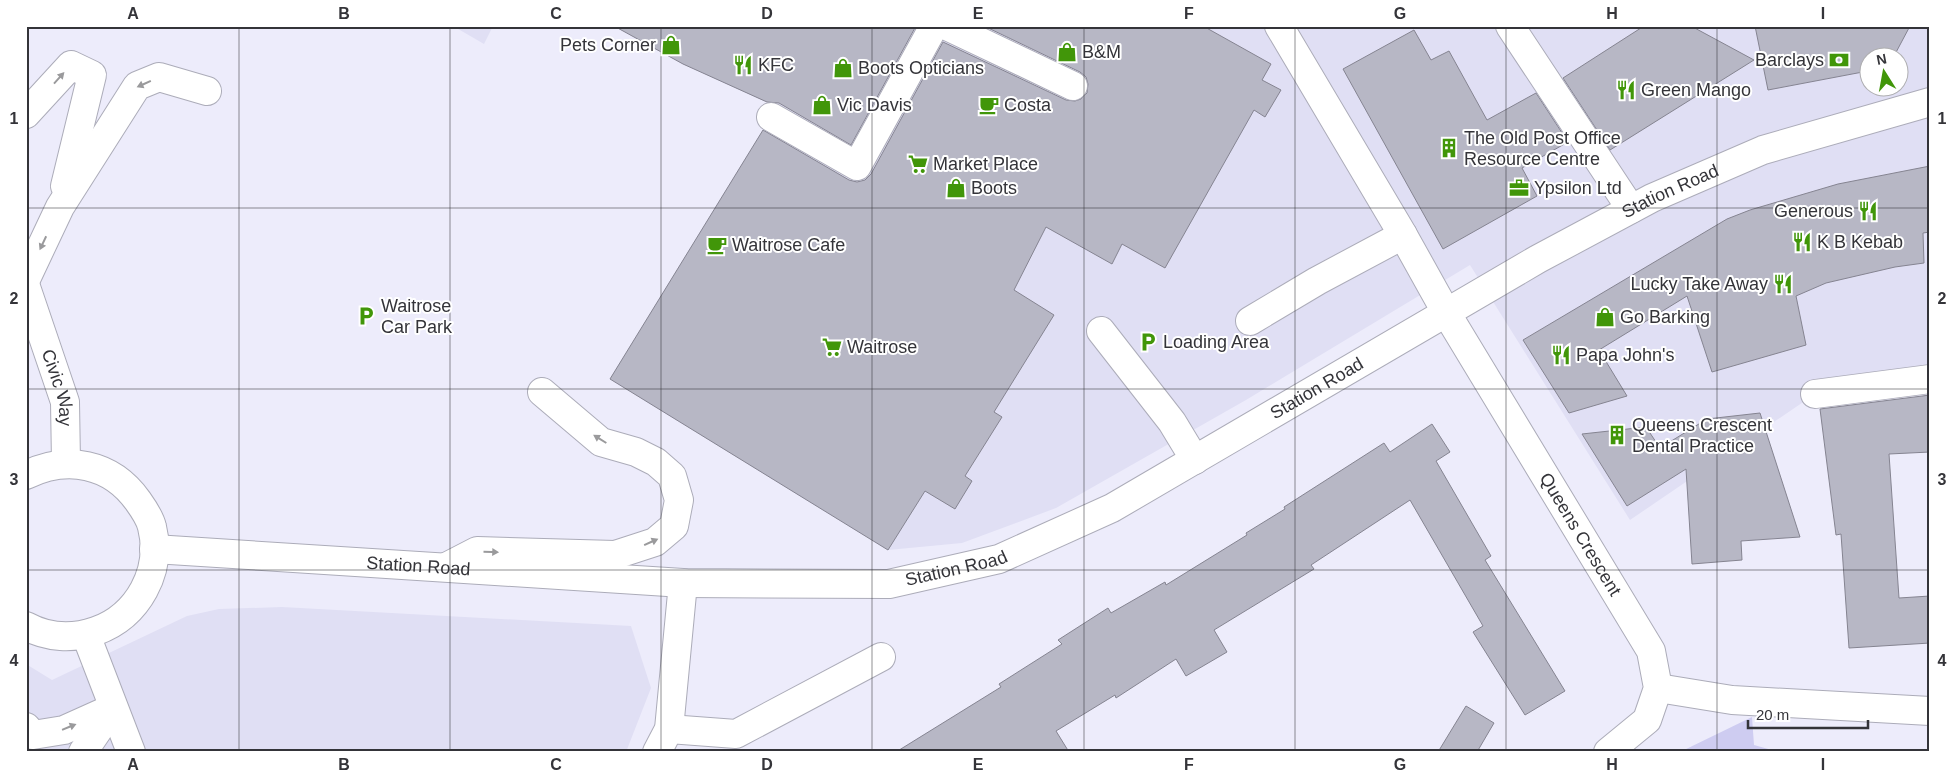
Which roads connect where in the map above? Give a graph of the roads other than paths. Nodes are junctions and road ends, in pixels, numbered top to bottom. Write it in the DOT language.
graph roads {
  1 [pos="934,26"];
  2 [pos="947,26"];
  3 [pos="1279,26"];
  4 [pos="1510,26"];
  5 [pos="1073,86"];
  6 [pos="207,91"];
  7 [pos="1930,102"];
  8 [pos="26,114"];
  9 [pos="771,117"];
  10 [pos="60,207"];
  11 [pos="1631,209"];
  12 [pos="1403,235"];
  13 [pos="26,279"];
  14 [pos="26,287"];
  15 [pos="1447,314"];
  16 [pos="1250,321"];
  17 [pos="1101,331"];
  18 [pos="1930,379"];
  19 [pos="542,392"];
  20 [pos="1815,394"];
  21 [pos="1196,460"];
  22 [pos="66,463"];
  23 [pos="26,475"];
  24 [pos="154,549"];
  25 [pos="446,567"];
  26 [pos="683,583"];
  27 [pos="26,626"];
  28 [pos="86,634"];
  29 [pos="880,657"];
  30 [pos="1658,688"];
  31 [pos="113,708"];
  32 [pos="1930,712"];
  33 [pos="26,727"];
  34 [pos="663,740"];
  35 [pos="83,752"];
  36 [pos="131,752"];
  37 [pos="1608,752"];
  1 -- 9 [label="main road"];
  2 -- 5 [label="main road"];
  3 -- 12 [label="main road, Queens Crescent"];
  4 -- 11 [label="main road"];
  6 -- 10 [label="main road, one-way"];
  7 -- 11 [label="main road, Station Road"];
  8 -- 10 [label="main road, one-way"];
  10 -- 13 [label="main road, one-way"];
  11 -- 15 [label="main road, Station Road"];
  12 -- 15 [label="main road, Queens Crescent"];
  12 -- 16 [label="main road"];
  14 -- 22 [label="main road, Civic Way"];
  15 -- 21 [label="main road, Station Road"];
  15 -- 30 [label="main road, Queens Crescent"];
  17 -- 21 [label="main road"];
  18 -- 20 [label="main road"];
  25 -- 19 [label="main road, one-way"];
  21 -- 26 [label="main road, Station Road"];
  22 -- 23 [label="main road"];
  22 -- 24 [label="main road"];
  24 -- 25 [label="main road, Station Road"];
  24 -- 28 [label="main road"];
  25 -- 26 [label="main road, Station Road"];
  26 -- 34 [label="main road"];
  27 -- 28 [label="main road"];
  28 -- 31 [label="main road"];
  29 -- 34 [label="main road"];
  30 -- 32 [label="main road"];
  30 -- 37 [label="main road, Queens Crescent"];
  33 -- 31 [label="main road, one-way"];
  31 -- 35 [label="main road"];
  31 -- 36 [label="main road"];
}
